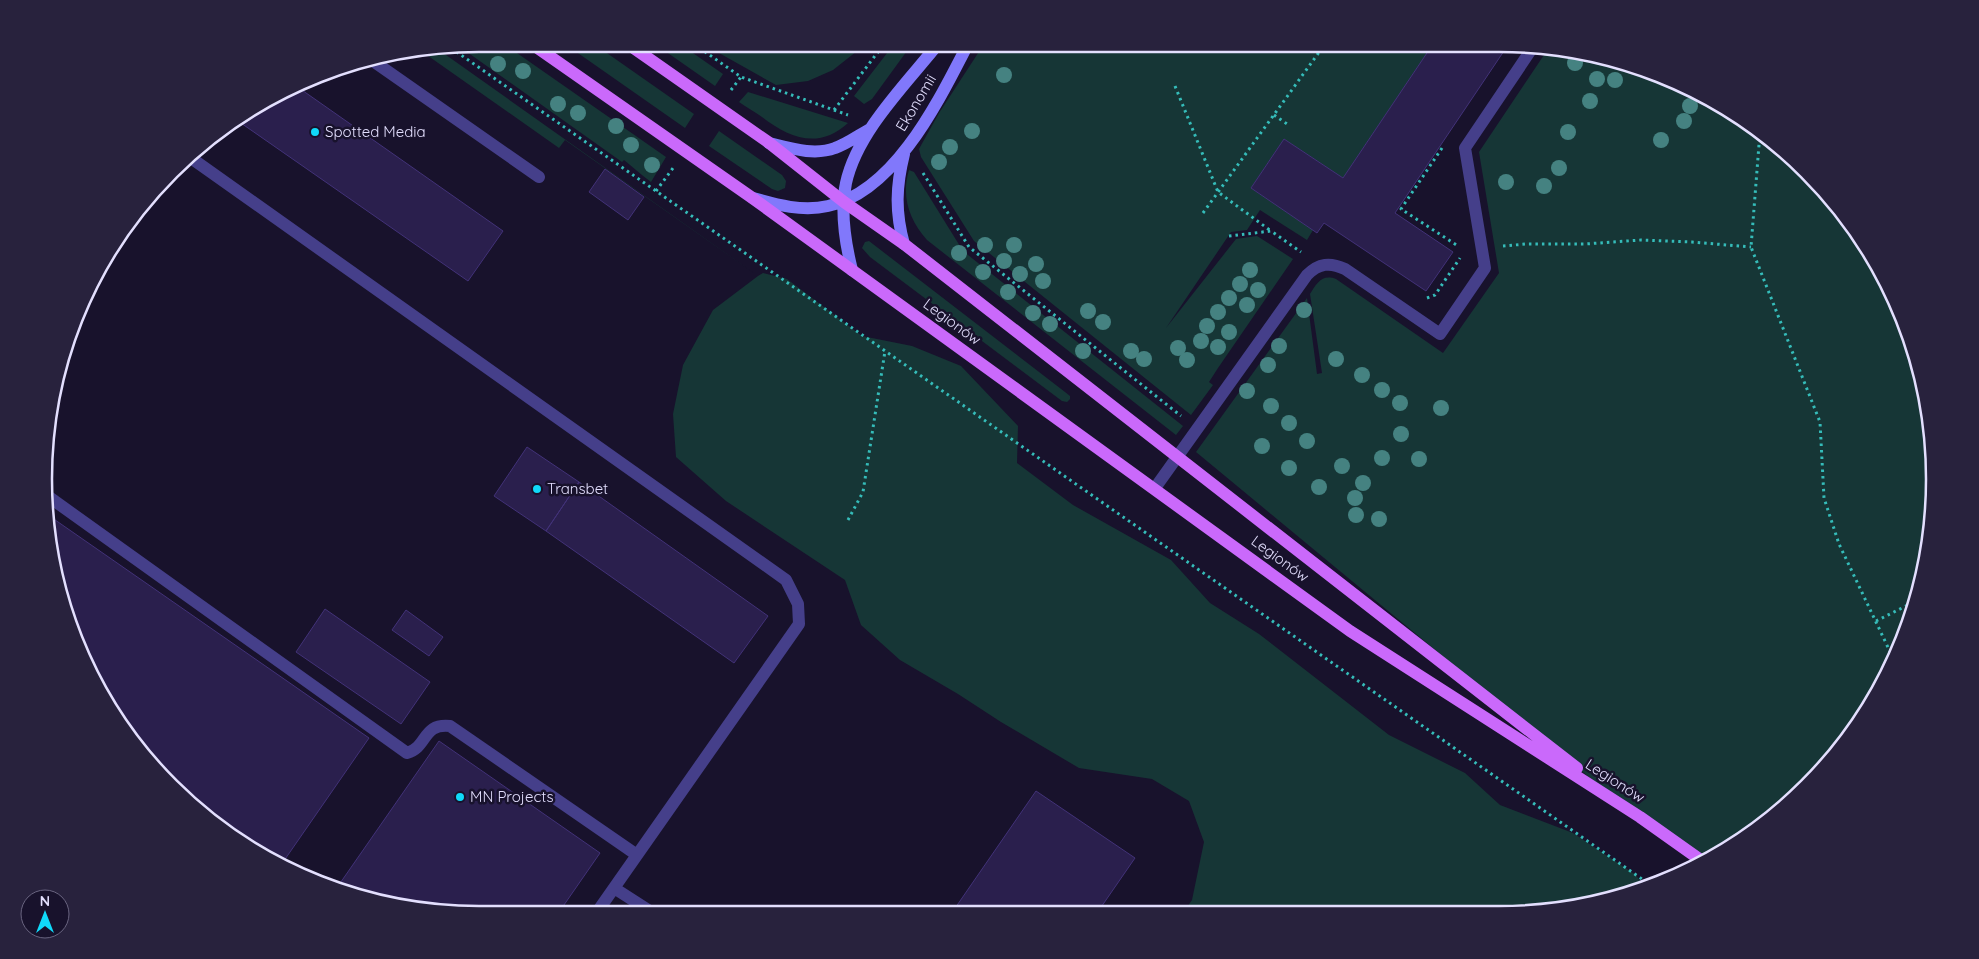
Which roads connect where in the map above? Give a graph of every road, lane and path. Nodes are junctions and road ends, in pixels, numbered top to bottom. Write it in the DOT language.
graph roads {
  1 [pos="543,52"];
  2 [pos="639,52"];
  3 [pos="705,52"];
  4 [pos="878,52"];
  5 [pos="932,52"];
  6 [pos="964,52"];
  7 [pos="1319,52"];
  8 [pos="458,53"];
  9 [pos="1529,53"];
  10 [pos="379,65"];
  11 [pos="741,77"];
  12 [pos="1175,86"];
  13 [pos="727,95"];
  14 [pos="834,110"];
  15 [pos="1274,115"];
  16 [pos="854,117"];
  17 [pos="1290,126"];
  18 [pos="870,128"];
  19 [pos="1759,141"];
  20 [pos="768,142"];
  21 [pos="1445,143"];
  22 [pos="905,152"];
  23 [pos="195,161"];
  24 [pos="677,164"];
  25 [pos="919,167"];
  26 [pos="540,177"];
  27 [pos="656,191"];
  28 [pos="1218,192"];
  29 [pos="751,197"];
  30 [pos="844,202"];
  31 [pos="1204,213"];
  32 [pos="1271,231"];
  33 [pos="1229,236"];
  34 [pos="904,244"];
  35 [pos="1751,247"];
  36 [pos="1482,248"];
  37 [pos="1299,251"];
  38 [pos="1308,251"];
  39 [pos="1298,259"];
  40 [pos="852,270"];
  41 [pos="1423,297"];
  42 [pos="885,352"];
  43 [pos="1197,429"];
  44 [pos="1178,456"];
  45 [pos="1154,488"];
  46 [pos="53,500"];
  47 [pos="848,520"];
  48 [pos="1907,605"];
  49 [pos="1876,621"];
  50 [pos="1890,651"];
  51 [pos="1640,817"];
  52 [pos="637,855"];
  53 [pos="1697,857"];
  54 [pos="1645,881"];
  55 [pos="614,888"];
  56 [pos="601,906"];
  57 [pos="642,906"];
  1 -- 29 [label="main road, Legionów"];
  2 -- 20 [label="main road, Legionów"];
  3 -- 11 [label="path"];
  4 -- 14 [label="path"];
  5 -- 18 [label="street, Ekonomii"];
  6 -- 22 [label="street, Ekonomii"];
  7 -- 15 [label="path"];
  8 -- 27 [label="path"];
  9 -- 36 [label="lane"];
  10 -- 26 [label="lane"];
  11 -- 13 [label="path"];
  11 -- 14 [label="path"];
  12 -- 28 [label="path"];
  14 -- 16 [label="path"];
  15 -- 17 [label="path"];
  15 -- 28 [label="path"];
  18 -- 20 [label="street, Ekonomii"];
  18 -- 30 [label="street, Ekonomii"];
  19 -- 35 [label="path"];
  20 -- 30 [label="main road, Legionów"];
  21 -- 41 [label="path"];
  22 -- 30 [label="street, Ekonomii"];
  22 -- 34 [label="street, Ekonomii"];
  23 -- 52 [label="lane"];
  24 -- 27 [label="path"];
  25 -- 43 [label="path"];
  27 -- 42 [label="path"];
  28 -- 31 [label="path"];
  28 -- 32 [label="path"];
  29 -- 30 [label="street, Ekonomii"];
  29 -- 40 [label="main road, Legionów"];
  30 -- 34 [label="main road, Legionów"];
  30 -- 40 [label="street, Ekonomii"];
  32 -- 33 [label="path"];
  32 -- 37 [label="path"];
  34 -- 44 [label="main road, Legionów"];
  35 -- 36 [label="path"];
  35 -- 49 [label="path"];
  36 -- 43 [label="lane"];
  38 -- 39 [label="path"];
  40 -- 45 [label="main road, Legionów"];
  42 -- 47 [label="path"];
  42 -- 54 [label="path"];
  43 -- 44 [label="lane"];
  44 -- 45 [label="lane"];
  44 -- 51 [label="main road, Legionów"];
  45 -- 51 [label="main road, Legionów"];
  46 -- 52 [label="lane"];
  48 -- 49 [label="path"];
  49 -- 50 [label="path"];
  51 -- 53 [label="main road"];
  52 -- 55 [label="lane"];
  55 -- 56 [label="lane"];
  55 -- 57 [label="lane"];
}
